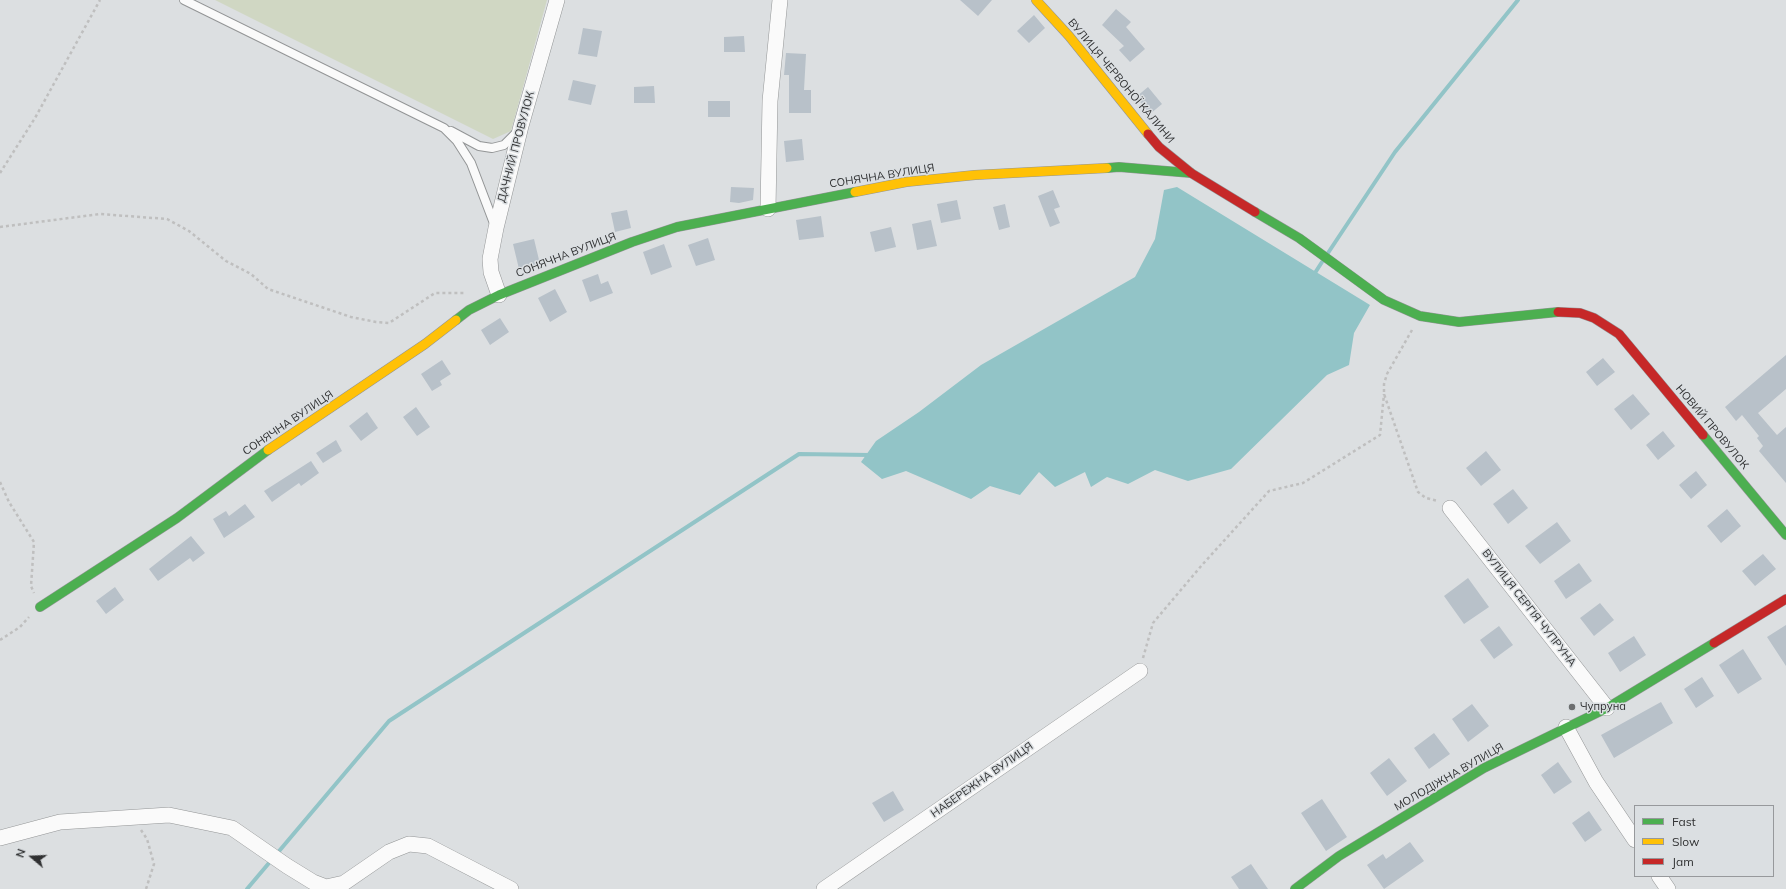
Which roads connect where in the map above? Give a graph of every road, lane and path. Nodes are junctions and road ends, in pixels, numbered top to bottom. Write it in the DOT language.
graph roads {
  1 [pos="100,0"];
  2 [pos="184,0"];
  3 [pos="557,0"];
  4 [pos="780,0"];
  5 [pos="1036,0"];
  6 [pos="521,126"];
  7 [pos="444,128"];
  8 [pos="0,173"];
  9 [pos="1191,173"];
  10 [pos="768,209"];
  11 [pos="0,227"];
  12 [pos="496,228"];
  13 [pos="468,293"];
  14 [pos="499,295"];
  15 [pos="1420,316"];
  16 [pos="1384,394"];
  17 [pos="0,482"];
  18 [pos="1450,508"];
  19 [pos="1786,535"];
  20 [pos="1786,598"];
  21 [pos="40,606"];
  22 [pos="0,640"];
  23 [pos="1140,671"];
  24 [pos="1607,708"];
  25 [pos="1566,727"];
  26 [pos="132,817"];
  27 [pos="0,838"];
  28 [pos="1634,839"];
  29 [pos="1660,877"];
  30 [pos="146,889"];
  31 [pos="511,889"];
  32 [pos="824,889"];
  33 [pos="1295,889"];
  34 [pos="1668,889"];
  1 -- 8 [label="path"];
  2 -- 7 [label="lane"];
  3 -- 6 [label="street, ДАЧНИЙ ПРОВУЛОК"];
  4 -- 10 [label="street"];
  5 -- 9 [label="street, ВУЛИЦЯ ЧЕРВОНОЇ КАЛИНИ"];
  6 -- 7 [label="lane"];
  6 -- 12 [label="street, ДАЧНИЙ ПРОВУЛОК"];
  7 -- 12 [label="lane"];
  9 -- 10 [label="street, СОНЯЧНА ВУЛИЦЯ"];
  9 -- 15 [label="street, ВУЛИЦЯ ЧЕРВОНОЇ КАЛИНИ"];
  10 -- 14 [label="street, СОНЯЧНА ВУЛИЦЯ"];
  11 -- 13 [label="path"];
  12 -- 14 [label="street, ДАЧНИЙ ПРОВУЛОК"];
  14 -- 21 [label="street, СОНЯЧНА ВУЛИЦЯ"];
  15 -- 16 [label="path"];
  15 -- 19 [label="street, НОВИЙ ПРОВУЛОК"];
  16 -- 18 [label="path"];
  16 -- 23 [label="path"];
  17 -- 21 [label="path"];
  18 -- 24 [label="street, ВУЛИЦЯ СЕРГІЯ ЧУПРУНА"];
  20 -- 24 [label="street, МОЛОДІЖНА ВУЛИЦЯ"];
  21 -- 22 [label="path"];
  23 -- 32 [label="street, НАБЕРЕЖНА ВУЛИЦЯ"];
  24 -- 25 [label="street, МОЛОДІЖНА ВУЛИЦЯ"];
  25 -- 28 [label="street"];
  25 -- 33 [label="street, МОЛОДІЖНА ВУЛИЦЯ"];
  26 -- 27 [label="street"];
  26 -- 30 [label="path"];
  26 -- 31 [label="street"];
  29 -- 34 [label="street"];
}
